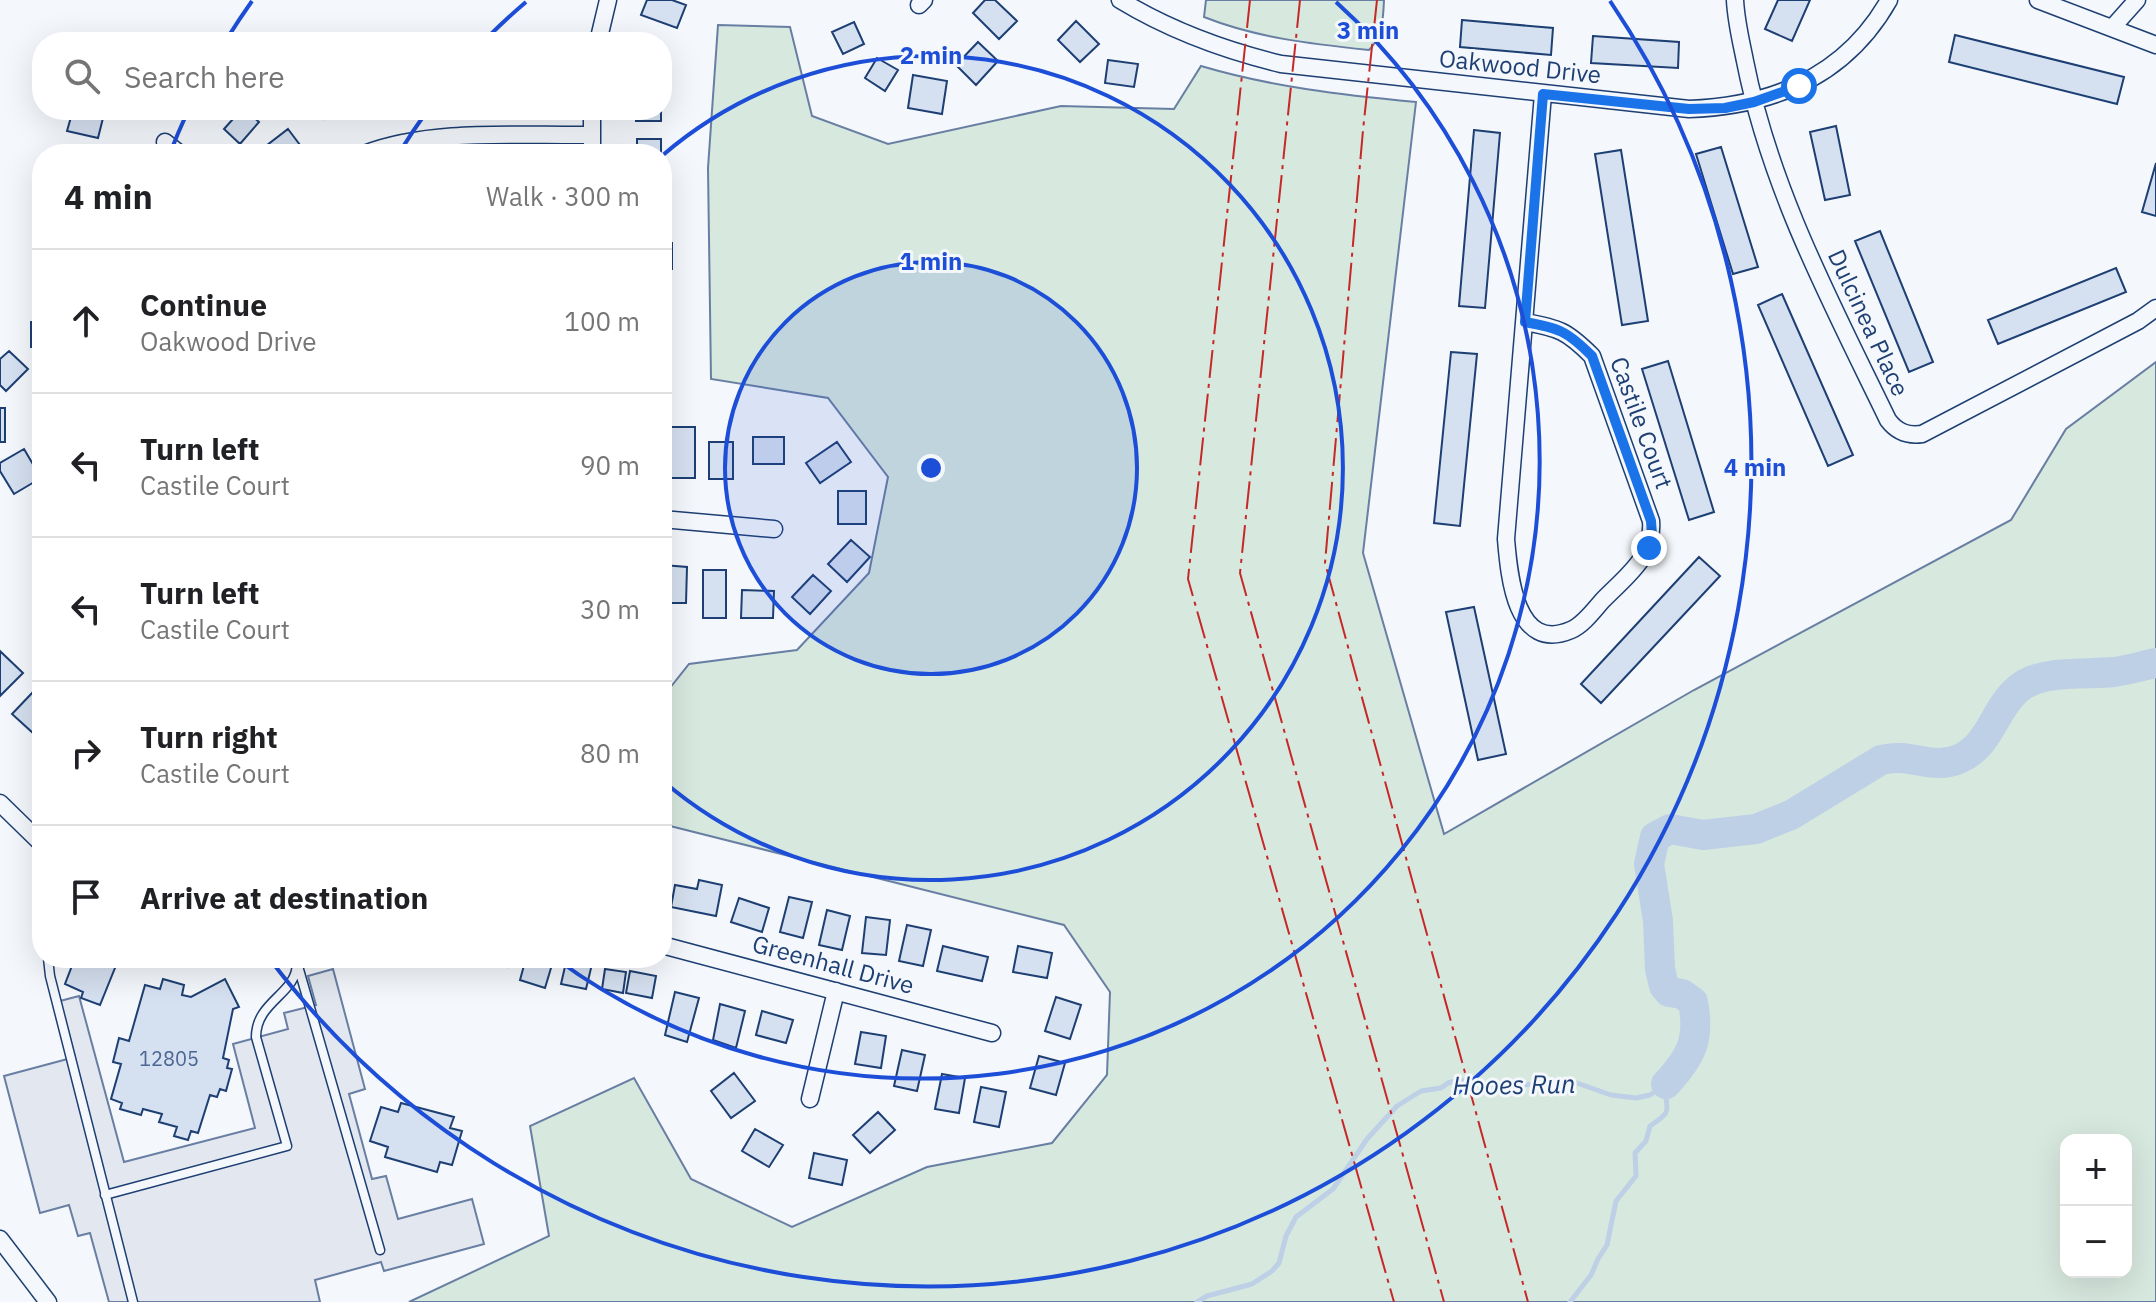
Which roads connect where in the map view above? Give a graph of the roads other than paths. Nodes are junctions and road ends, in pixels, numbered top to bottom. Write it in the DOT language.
graph roads {
  1 [pos="608,0"];
  2 [pos="1120,0"];
  3 [pos="1735,0"];
  4 [pos="1889,0"];
  5 [pos="2038,0"];
  6 [pos="2137,0"];
  7 [pos="2112,28"];
  8 [pos="600,32"];
  9 [pos="2156,45"];
  10 [pos="1543,94"];
  11 [pos="1754,102"];
  12 [pos="592,120"];
  13 [pos="592,135"];
  14 [pos="165,142"];
  15 [pos="168,144"];
  16 [pos="396,144"];
  17 [pos="592,144"];
  18 [pos="2156,308"];
  19 [pos="1525,322"];
  20 [pos="672,520"];
  21 [pos="774,529"];
  22 [pos="0,803"];
  23 [pos="32,834"];
  24 [pos="672,948"];
  25 [pos="49,968"];
  26 [pos="296,968"];
  27 [pos="299,968"];
  28 [pos="836,991"];
  29 [pos="992,1033"];
  30 [pos="810,1099"];
  31 [pos="105,1195"];
  32 [pos="0,1239"];
  33 [pos="380,1250"];
  34 [pos="48,1302"];
  35 [pos="133,1302"];
  1 -- 8 [label="street"];
  2 -- 10 [label="street, Oakwood Drive"];
  3 -- 11 [label="street, Dulcinea Place"];
  4 -- 11 [label="street, Oakwood Drive"];
  5 -- 7 [label="street"];
  6 -- 7 [label="street"];
  7 -- 9 [label="street"];
  10 -- 11 [label="street, Oakwood Drive"];
  10 -- 19 [label="street, Castile Court"];
  11 -- 18 [label="street, Dulcinea Place"];
  12 -- 13 [label="street"];
  13 -- 16 [label="street"];
  13 -- 17 [label="street"];
  14 -- 15 [label="street"];
  19 -- 19 [label="street, Castile Court"];
  20 -- 21 [label="street"];
  22 -- 23 [label="street"];
  24 -- 28 [label="street, Greenhall Drive"];
  25 -- 31 [label="lane"];
  26 -- 31 [label="lane"];
  27 -- 33 [label="lane"];
  28 -- 29 [label="street, Greenhall Drive"];
  28 -- 30 [label="street"];
  31 -- 35 [label="lane"];
  32 -- 34 [label="street"];
}
